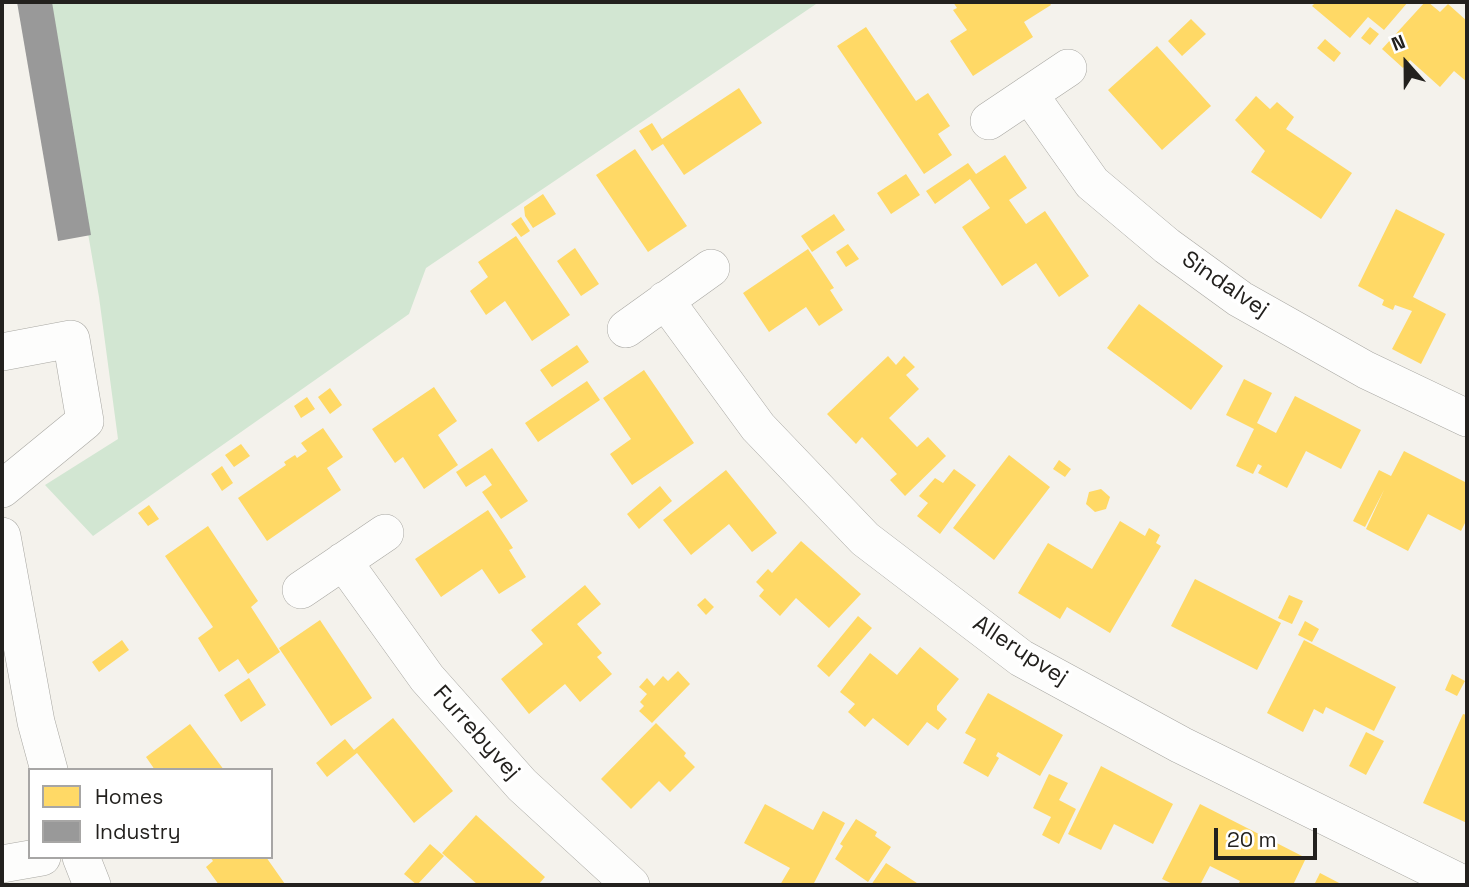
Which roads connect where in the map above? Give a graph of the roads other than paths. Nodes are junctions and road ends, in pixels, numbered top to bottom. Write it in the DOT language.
graph roads {
  1 [pos="1068,68"];
  2 [pos="1030,94"];
  3 [pos="989,121"];
  4 [pos="711,268"];
  5 [pos="665,300"];
  6 [pos="626,329"];
  7 [pos="2,352"];
  8 [pos="1467,418"];
  9 [pos="2,489"];
  10 [pos="385,533"];
  11 [pos="2,536"];
  12 [pos="343,561"];
  13 [pos="301,590"];
  14 [pos="48,768"];
  15 [pos="31,859"];
  16 [pos="82,859"];
  17 [pos="2,864"];
  18 [pos="93,885"];
  19 [pos="631,885"];
  20 [pos="1465,885"];
  1 -- 2 [label="street"];
  2 -- 3 [label="street"];
  2 -- 8 [label="street, Sindalvej"];
  4 -- 5 [label="street"];
  5 -- 6 [label="street"];
  5 -- 20 [label="street, Allerupvej"];
  7 -- 9 [label="street"];
  10 -- 12 [label="street"];
  11 -- 14 [label="street"];
  12 -- 13 [label="street"];
  12 -- 19 [label="street, Furrebyvej"];
  15 -- 17 [label="street"];
  16 -- 18 [label="street"];
}
